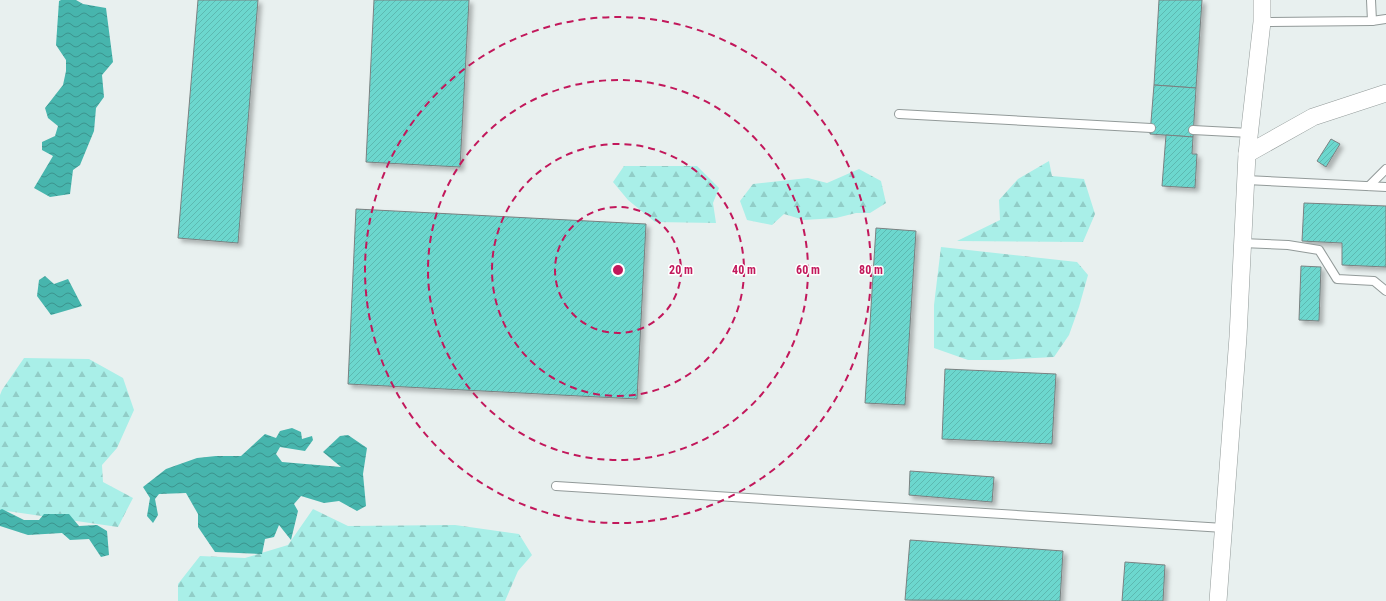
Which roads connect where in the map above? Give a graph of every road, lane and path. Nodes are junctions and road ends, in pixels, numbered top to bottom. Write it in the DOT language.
graph roads {
  1 [pos="1262,0"];
  2 [pos="1371,0"];
  3 [pos="1386,19"];
  4 [pos="1372,21"];
  5 [pos="1262,22"];
  6 [pos="1386,93"];
  7 [pos="899,114"];
  8 [pos="1151,128"];
  9 [pos="1193,130"];
  10 [pos="1250,133"];
  11 [pos="1247,154"];
  12 [pos="1386,169"];
  13 [pos="1246,180"];
  14 [pos="1369,186"];
  15 [pos="1386,187"];
  16 [pos="1242,243"];
  17 [pos="1386,291"];
  18 [pos="556,486"];
  19 [pos="1224,528"];
  20 [pos="1218,601"];
  1 -- 5 [label="street"];
  2 -- 4 [label="lane"];
  3 -- 4 [label="lane"];
  4 -- 5 [label="lane"];
  5 -- 10 [label="street"];
  6 -- 11 [label="street"];
  7 -- 8 [label="lane"];
  9 -- 10 [label="lane"];
  10 -- 11 [label="street"];
  11 -- 13 [label="street"];
  12 -- 14 [label="lane"];
  13 -- 14 [label="lane"];
  13 -- 16 [label="street"];
  14 -- 15 [label="lane"];
  16 -- 17 [label="lane"];
  16 -- 19 [label="street"];
  18 -- 19 [label="lane"];
  19 -- 20 [label="street"];
}
